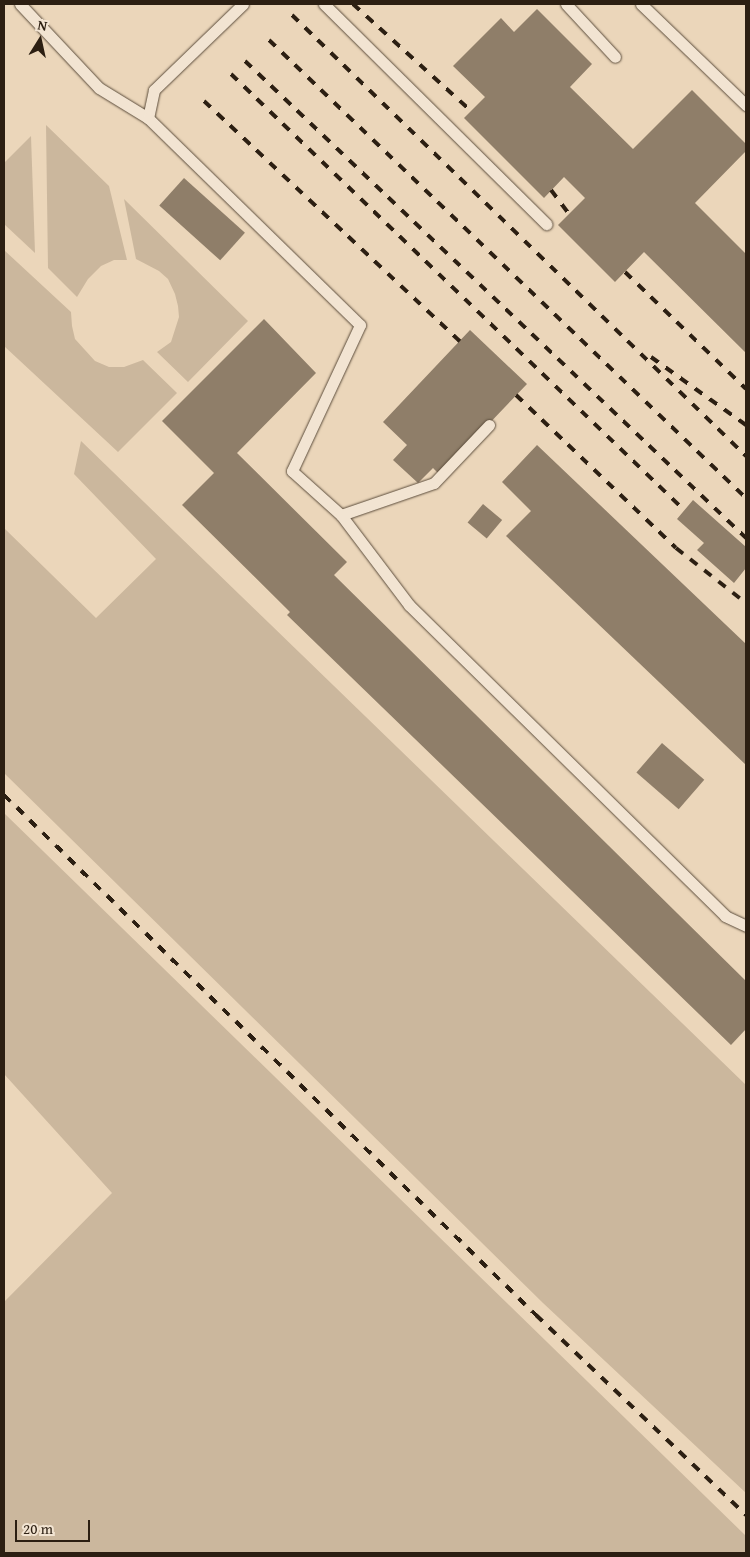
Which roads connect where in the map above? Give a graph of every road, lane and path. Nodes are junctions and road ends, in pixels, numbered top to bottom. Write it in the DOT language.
graph roads {
  1 [pos="20,4"];
  2 [pos="243,4"];
  3 [pos="324,4"];
  4 [pos="566,4"];
  5 [pos="641,4"];
  6 [pos="615,58"];
  7 [pos="727,87"];
  8 [pos="746,94"];
  9 [pos="746,106"];
  10 [pos="148,118"];
  11 [pos="546,224"];
  12 [pos="489,425"];
  13 [pos="341,515"];
  14 [pos="746,926"];
  1 -- 10 [label="lane"];
  2 -- 10 [label="lane"];
  3 -- 11 [label="lane"];
  4 -- 6 [label="lane"];
  5 -- 7 [label="lane"];
  7 -- 8 [label="lane"];
  7 -- 9 [label="lane"];
  10 -- 13 [label="lane"];
  12 -- 13 [label="lane"];
  13 -- 14 [label="lane"];
}
